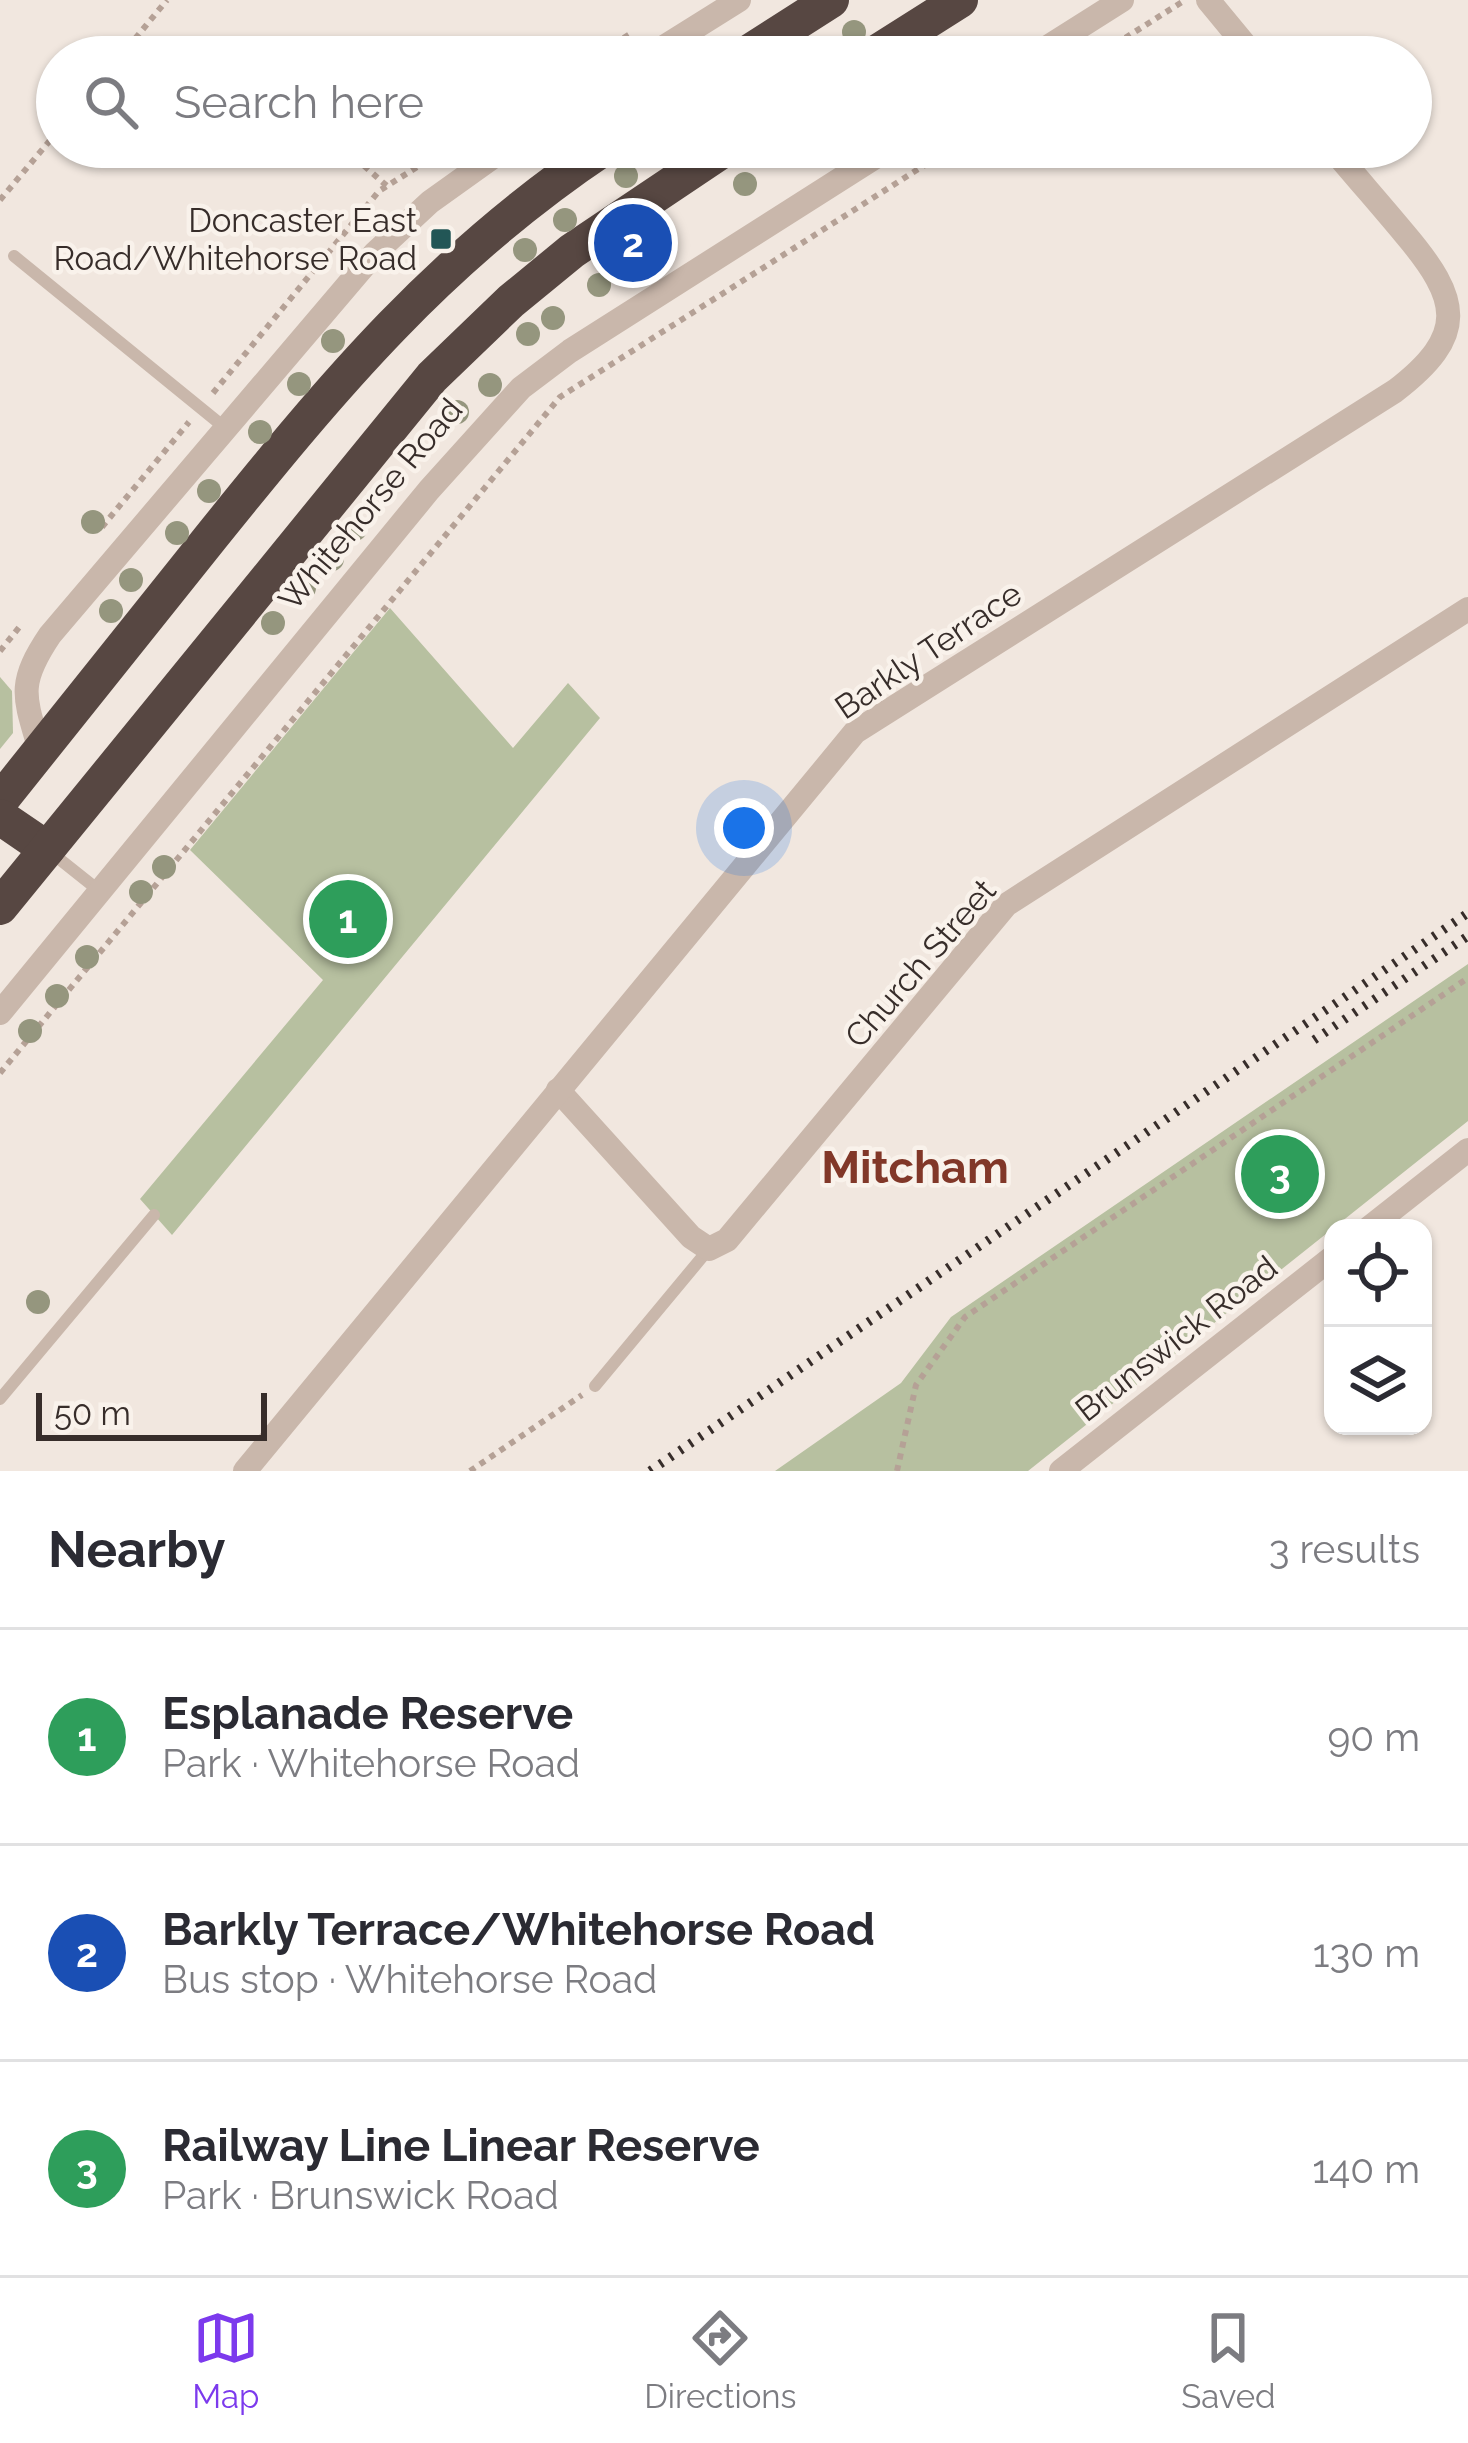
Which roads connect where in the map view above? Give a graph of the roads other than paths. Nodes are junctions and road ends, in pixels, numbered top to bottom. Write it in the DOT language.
graph roads {
  1 [pos="739,0"];
  2 [pos="831,0"];
  3 [pos="960,0"];
  4 [pos="1122,0"];
  5 [pos="1208,0"];
  6 [pos="682,36"];
  7 [pos="775,36"];
  8 [pos="903,36"];
  9 [pos="1065,36"];
  10 [pos="1238,36"];
  11 [pos="478,168"];
  12 [pos="576,168"];
  13 [pos="696,168"];
  14 [pos="857,168"];
  15 [pos="1349,168"];
  16 [pos="14,256"];
  17 [pos="224,427"];
  18 [pos="1468,609"];
  19 [pos="40,750"];
  20 [pos="0,800"];
  21 [pos="0,817"];
  22 [pos="47,850"];
  23 [pos="102,893"];
  24 [pos="0,907"];
  25 [pos="0,1013"];
  26 [pos="559,1090"];
  27 [pos="1468,1150"];
  28 [pos="154,1215"];
  29 [pos="1380,1219"];
  30 [pos="709,1249"];
  31 [pos="1324,1263"];
  32 [pos="595,1386"];
  33 [pos="0,1399"];
  34 [pos="245,1471"];
  35 [pos="1061,1471"];
  1 -- 6 [label="street"];
  2 -- 7 [label="highway"];
  3 -- 8 [label="highway"];
  4 -- 9 [label="street"];
  5 -- 10 [label="street"];
  11 -- 17 [label="street"];
  12 -- 19 [label="highway"];
  13 -- 22 [label="highway, Whitehorse Road"];
  14 -- 23 [label="street, Whitehorse Road"];
  15 -- 26 [label="street, Barkly Terrace"];
  16 -- 17 [label="lane"];
  17 -- 19 [label="street"];
  18 -- 30 [label="street, Church Street"];
  19 -- 20 [label="highway"];
  21 -- 22 [label="highway"];
  22 -- 23 [label="lane"];
  22 -- 24 [label="highway, Whitehorse Road"];
  23 -- 25 [label="street, Whitehorse Road"];
  26 -- 30 [label="street"];
  26 -- 34 [label="street, Barkly Terrace"];
  27 -- 29 [label="street"];
  28 -- 33 [label="lane"];
  30 -- 32 [label="lane"];
  31 -- 35 [label="street, Brunswick Road"];
}
